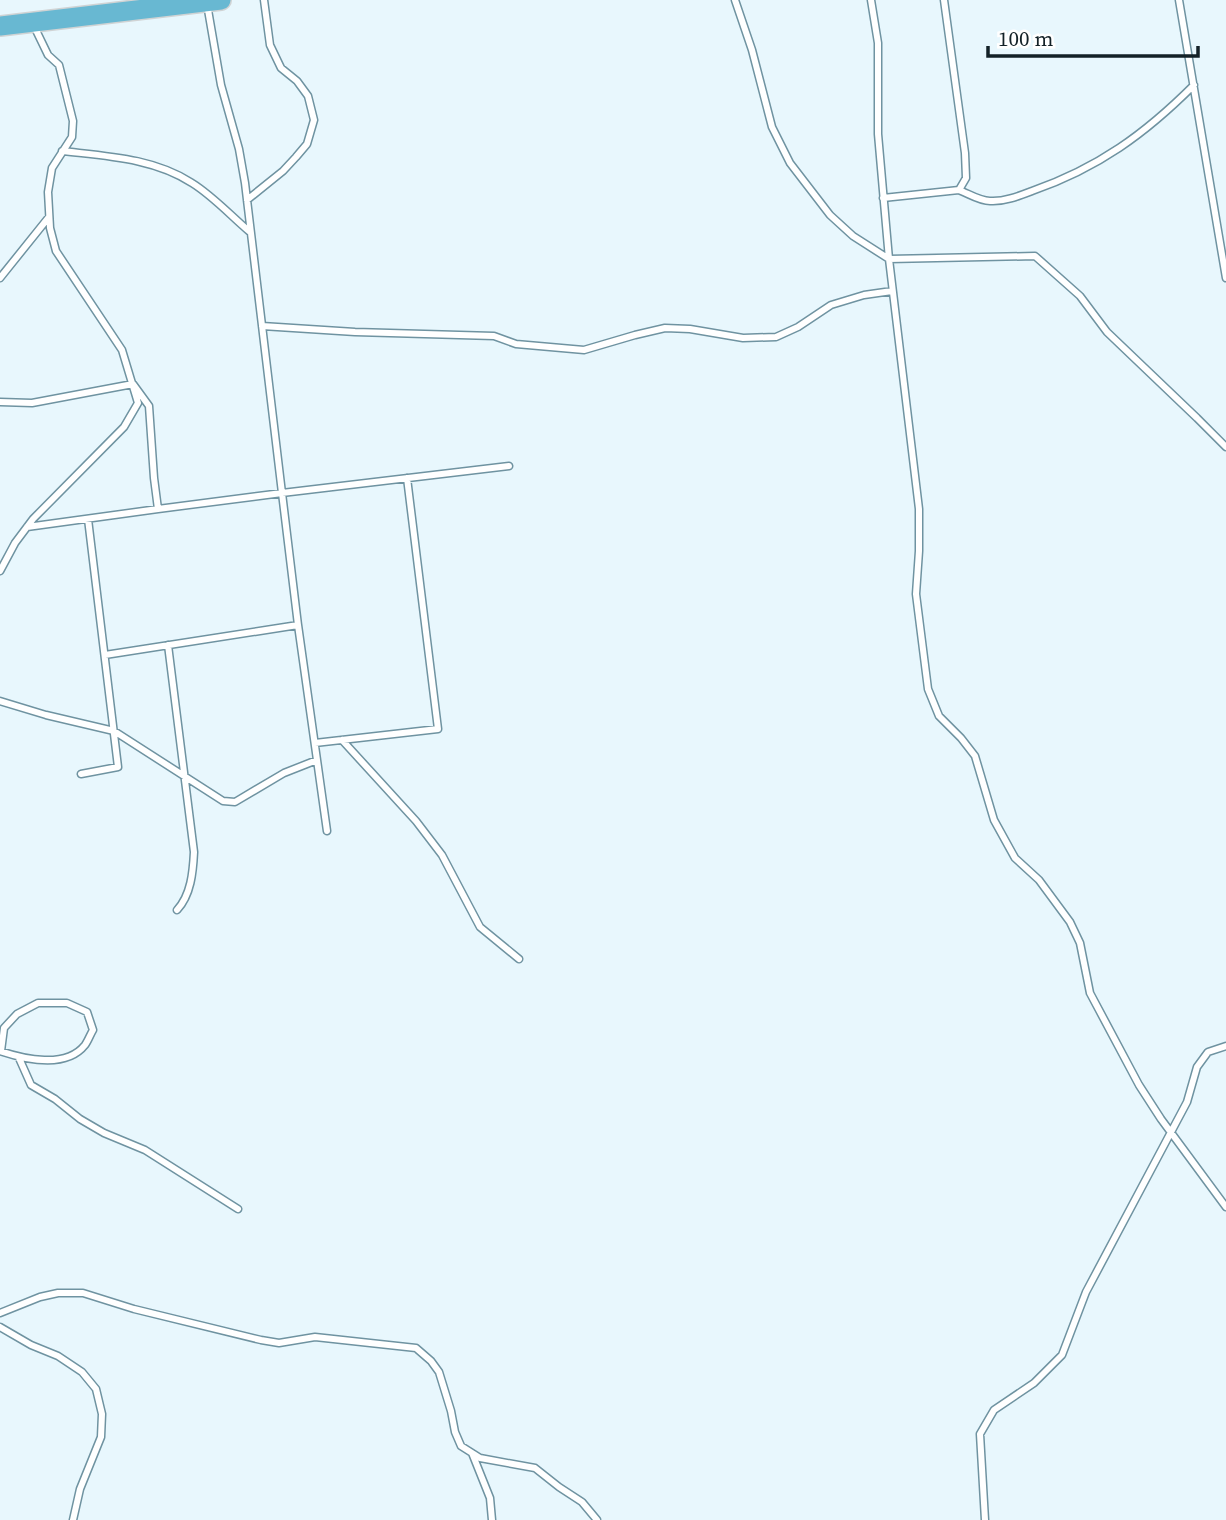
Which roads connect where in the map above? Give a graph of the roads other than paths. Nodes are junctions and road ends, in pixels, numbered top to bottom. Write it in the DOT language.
graph roads {
  1 [pos="264,0"];
  2 [pos="736,0"];
  3 [pos="871,0"];
  4 [pos="944,0"];
  5 [pos="1179,0"];
  6 [pos="214,1"];
  7 [pos="32,23"];
  8 [pos="0,26"];
  9 [pos="1194,85"];
  10 [pos="62,151"];
  11 [pos="959,190"];
  12 [pos="883,198"];
  13 [pos="247,200"];
  14 [pos="49,217"];
  15 [pos="250,232"];
  16 [pos="889,259"];
  17 [pos="0,278"];
  18 [pos="1226,278"];
  19 [pos="892,292"];
  20 [pos="262,326"];
  21 [pos="133,384"];
  22 [pos="0,402"];
  23 [pos="1226,447"];
  24 [pos="509,466"];
  25 [pos="407,478"];
  26 [pos="282,493"];
  27 [pos="158,509"];
  28 [pos="88,519"];
  29 [pos="27,527"];
  30 [pos="0,571"];
  31 [pos="298,625"];
  32 [pos="168,645"];
  33 [pos="105,656"];
  34 [pos="0,701"];
  35 [pos="114,732"];
  36 [pos="342,740"];
  37 [pos="315,743"];
  38 [pos="317,760"];
  39 [pos="81,774"];
  40 [pos="184,777"];
  41 [pos="327,831"];
  42 [pos="177,910"];
  43 [pos="519,959"];
  44 [pos="1226,1046"];
  45 [pos="1,1051"];
  46 [pos="19,1058"];
  47 [pos="1171,1131"];
  48 [pos="1226,1207"];
  49 [pos="238,1209"];
  50 [pos="0,1313"];
  51 [pos="0,1328"];
  52 [pos="472,1453"];
  53 [pos="73,1520"];
  54 [pos="492,1520"];
  55 [pos="597,1520"];
  56 [pos="985,1520"];
  1 -- 13 [label="lane"];
  2 -- 16 [label="lane"];
  3 -- 12 [label="lane"];
  4 -- 11 [label="lane"];
  5 -- 9 [label="lane"];
  6 -- 7 [label="highway"];
  6 -- 13 [label="lane"];
  7 -- 8 [label="highway"];
  7 -- 10 [label="lane"];
  9 -- 11 [label="lane"];
  9 -- 18 [label="lane"];
  10 -- 14 [label="lane"];
  10 -- 15 [label="lane"];
  11 -- 12 [label="lane"];
  12 -- 16 [label="lane"];
  13 -- 15 [label="lane"];
  14 -- 17 [label="lane"];
  14 -- 21 [label="lane"];
  15 -- 20 [label="lane"];
  16 -- 19 [label="lane"];
  16 -- 23 [label="lane"];
  19 -- 20 [label="lane"];
  19 -- 47 [label="lane"];
  20 -- 26 [label="lane"];
  21 -- 22 [label="lane"];
  21 -- 27 [label="lane"];
  21 -- 29 [label="lane"];
  24 -- 25 [label="lane"];
  25 -- 26 [label="lane"];
  25 -- 36 [label="lane"];
  26 -- 27 [label="lane"];
  26 -- 31 [label="lane"];
  27 -- 28 [label="lane"];
  28 -- 29 [label="lane"];
  28 -- 33 [label="lane"];
  29 -- 30 [label="lane"];
  31 -- 32 [label="lane"];
  31 -- 37 [label="lane"];
  32 -- 33 [label="lane"];
  32 -- 40 [label="lane"];
  33 -- 35 [label="lane"];
  34 -- 35 [label="lane"];
  35 -- 39 [label="lane"];
  35 -- 40 [label="lane"];
  36 -- 37 [label="lane"];
  36 -- 43 [label="lane"];
  37 -- 38 [label="lane"];
  38 -- 40 [label="lane"];
  38 -- 41 [label="lane"];
  40 -- 42 [label="lane"];
  44 -- 47 [label="lane"];
  45 -- 46 [label="lane"];
  45 -- 46 [label="lane"];
  46 -- 49 [label="lane"];
  47 -- 48 [label="lane"];
  47 -- 56 [label="lane"];
  50 -- 52 [label="lane"];
  51 -- 53 [label="lane"];
  52 -- 54 [label="lane"];
  52 -- 55 [label="lane"];
}
